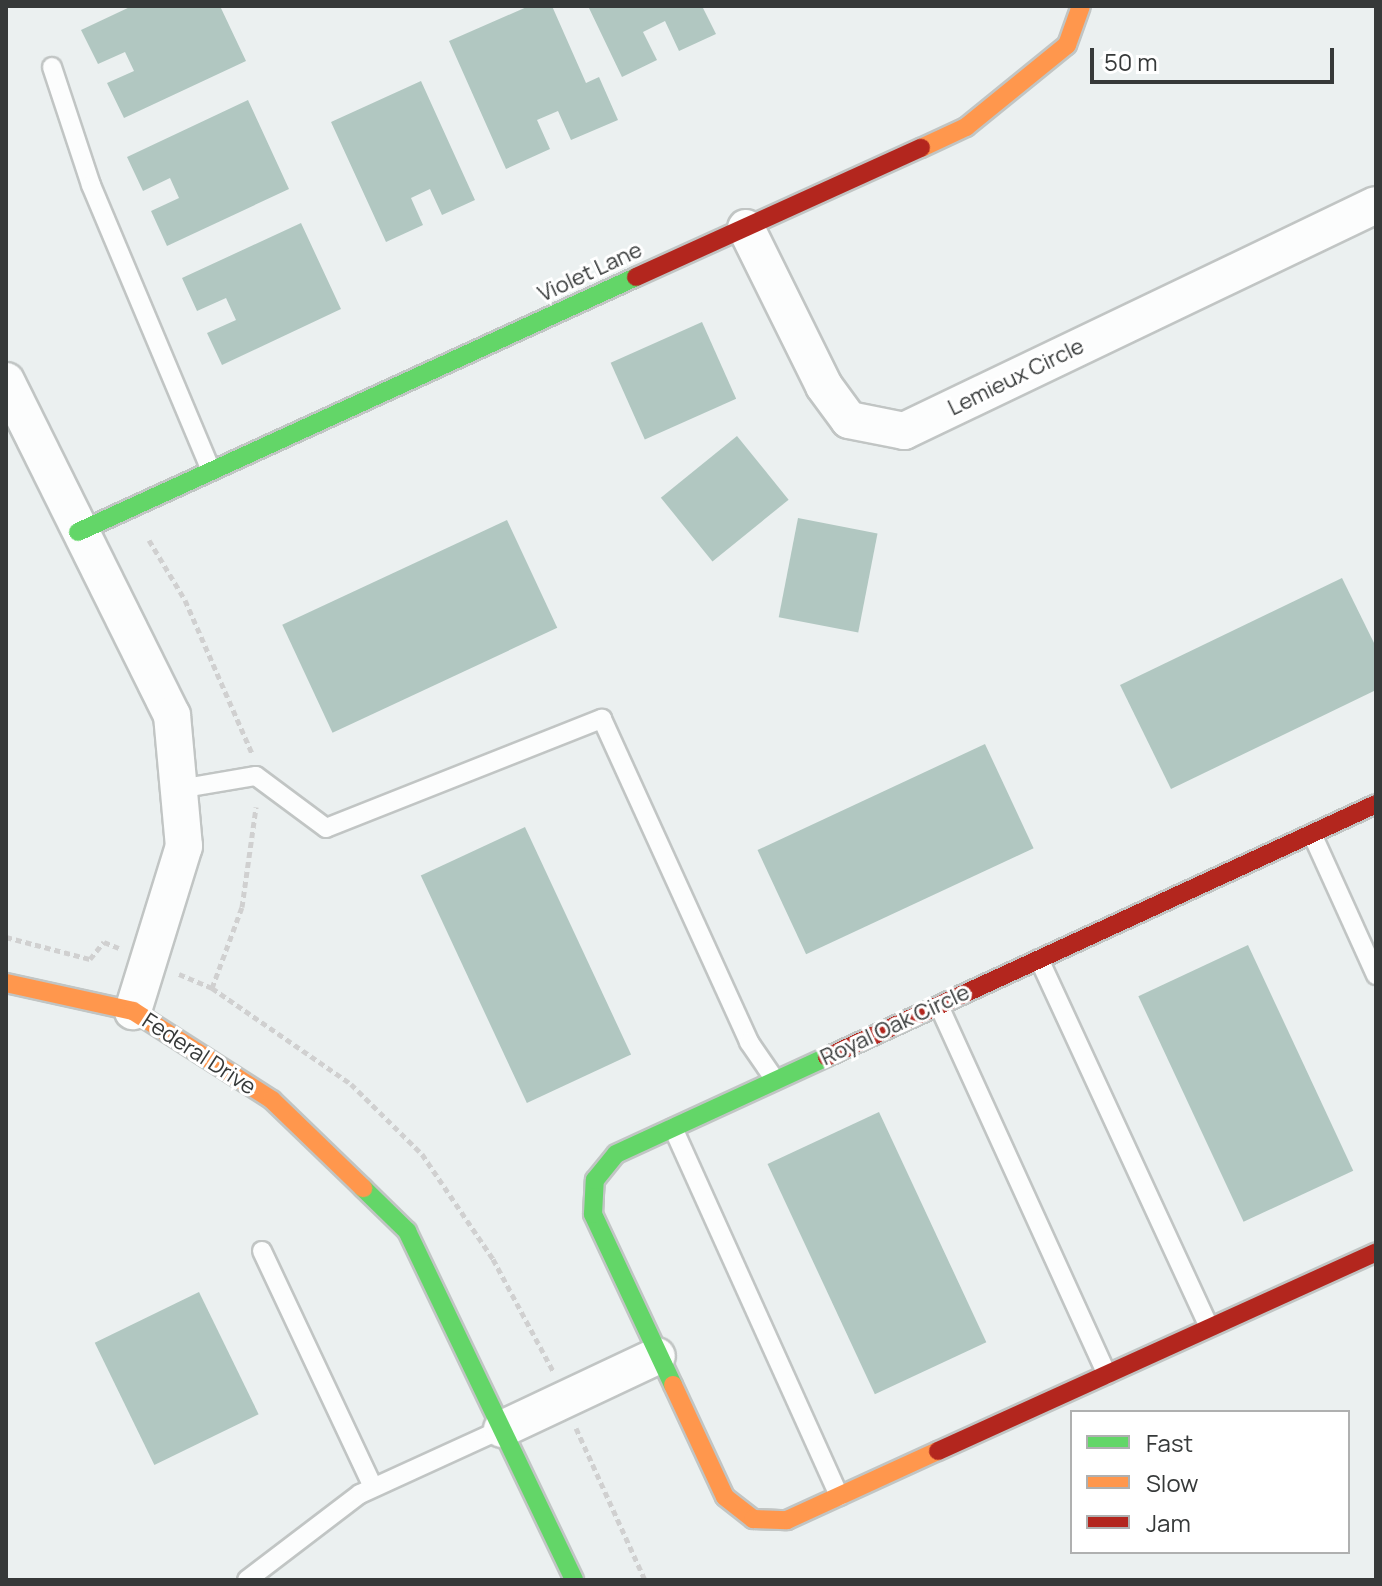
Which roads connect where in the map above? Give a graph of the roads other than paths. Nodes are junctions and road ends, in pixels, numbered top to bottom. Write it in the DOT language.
graph roads {
  1 [pos="1081,6"];
  2 [pos="52,67"];
  3 [pos="1376,205"];
  4 [pos="746,228"];
  5 [pos="6,381"];
  6 [pos="211,471"];
  7 [pos="78,532"];
  8 [pos="179,789"];
  9 [pos="1376,804"];
  10 [pos="1312,834"];
  11 [pos="1038,959"];
  12 [pos="1376,975"];
  13 [pos="6,983"];
  14 [pos="939,1005"];
  15 [pos="133,1011"];
  16 [pos="775,1080"];
  17 [pos="673,1128"];
  18 [pos="262,1251"];
  19 [pos="1376,1252"];
  20 [pos="1209,1327"];
  21 [pos="657,1356"];
  22 [pos="1107,1374"];
  23 [pos="502,1429"];
  24 [pos="373,1487"];
  25 [pos="839,1496"];
  26 [pos="247,1580"];
  27 [pos="574,1580"];
  1 -- 4 [label="street, Violet Lane"];
  2 -- 6 [label="lane"];
  3 -- 4 [label="street, Lemieux Circle"];
  4 -- 6 [label="street, Violet Lane"];
  5 -- 7 [label="street, Federal Drive"];
  6 -- 7 [label="street, Violet Lane"];
  7 -- 8 [label="street, Federal Drive"];
  8 -- 15 [label="street, Federal Drive"];
  8 -- 16 [label="lane"];
  9 -- 10 [label="street, Royal Oak Circle"];
  10 -- 11 [label="street, Royal Oak Circle"];
  10 -- 12 [label="lane"];
  11 -- 14 [label="street, Royal Oak Circle"];
  11 -- 20 [label="lane"];
  13 -- 15 [label="street"];
  14 -- 16 [label="street, Royal Oak Circle"];
  14 -- 22 [label="lane"];
  15 -- 23 [label="street, Federal Drive"];
  16 -- 17 [label="street, Royal Oak Circle"];
  17 -- 21 [label="street, Royal Oak Circle"];
  17 -- 25 [label="lane"];
  18 -- 24 [label="lane"];
  19 -- 20 [label="street, Royal Oak Circle"];
  20 -- 22 [label="street, Royal Oak Circle"];
  21 -- 23 [label="street"];
  21 -- 25 [label="street, Royal Oak Circle"];
  22 -- 25 [label="street, Royal Oak Circle"];
  23 -- 24 [label="lane"];
  23 -- 27 [label="street, Federal Drive"];
  24 -- 26 [label="lane"];
}
